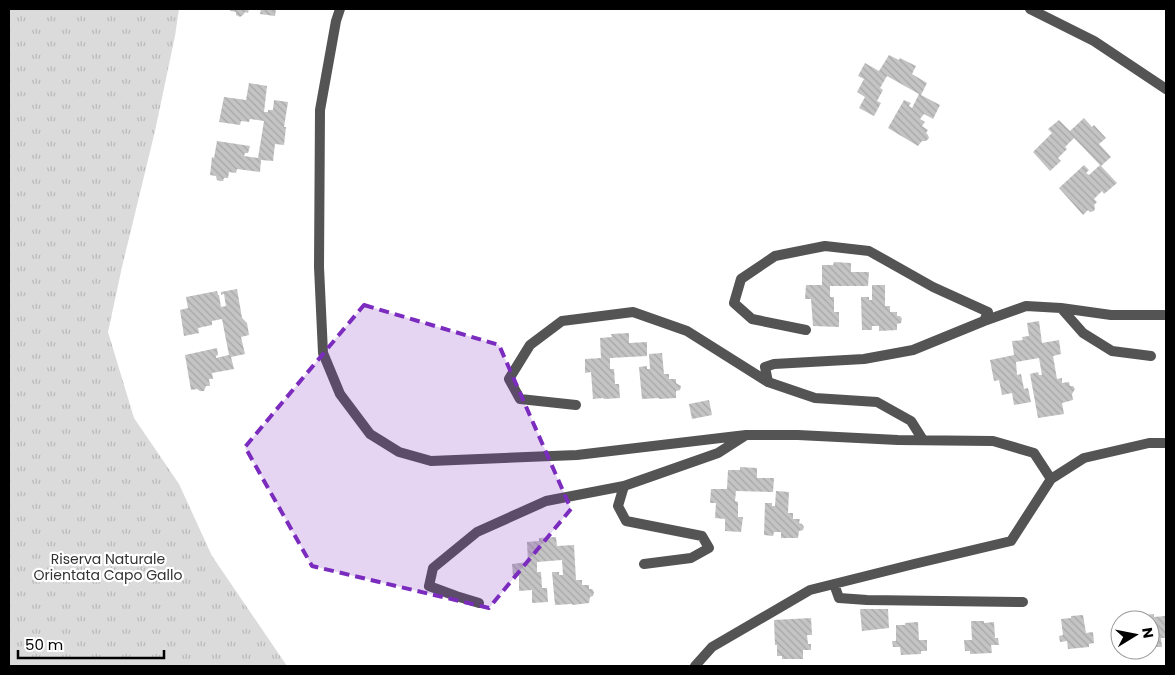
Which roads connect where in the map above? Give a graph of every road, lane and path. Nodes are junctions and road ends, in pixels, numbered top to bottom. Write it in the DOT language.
graph roads {
  1 [pos="340,9"];
  2 [pos="1030,9"];
  3 [pos="1166,89"];
  4 [pos="1061,308"];
  5 [pos="1166,315"];
  6 [pos="984,321"];
  7 [pos="806,330"];
  8 [pos="1151,356"];
  9 [pos="768,382"];
  10 [pos="576,405"];
  11 [pos="746,435"];
  12 [pos="923,440"];
  13 [pos="1166,444"];
  14 [pos="1051,479"];
  15 [pos="624,486"];
  16 [pos="644,564"];
  17 [pos="834,584"];
  18 [pos="1024,602"];
  19 [pos="479,603"];
  20 [pos="695,666"];
  1 -- 11 [label="street"];
  2 -- 3 [label="street"];
  4 -- 5 [label="street"];
  4 -- 6 [label="street"];
  4 -- 8 [label="street"];
  6 -- 7 [label="street"];
  6 -- 9 [label="street"];
  9 -- 10 [label="street"];
  9 -- 12 [label="street"];
  11 -- 12 [label="street"];
  11 -- 15 [label="street"];
  12 -- 14 [label="street"];
  13 -- 14 [label="street"];
  14 -- 17 [label="street"];
  15 -- 16 [label="street"];
  15 -- 19 [label="street"];
  17 -- 18 [label="street"];
  17 -- 20 [label="street"];
}
